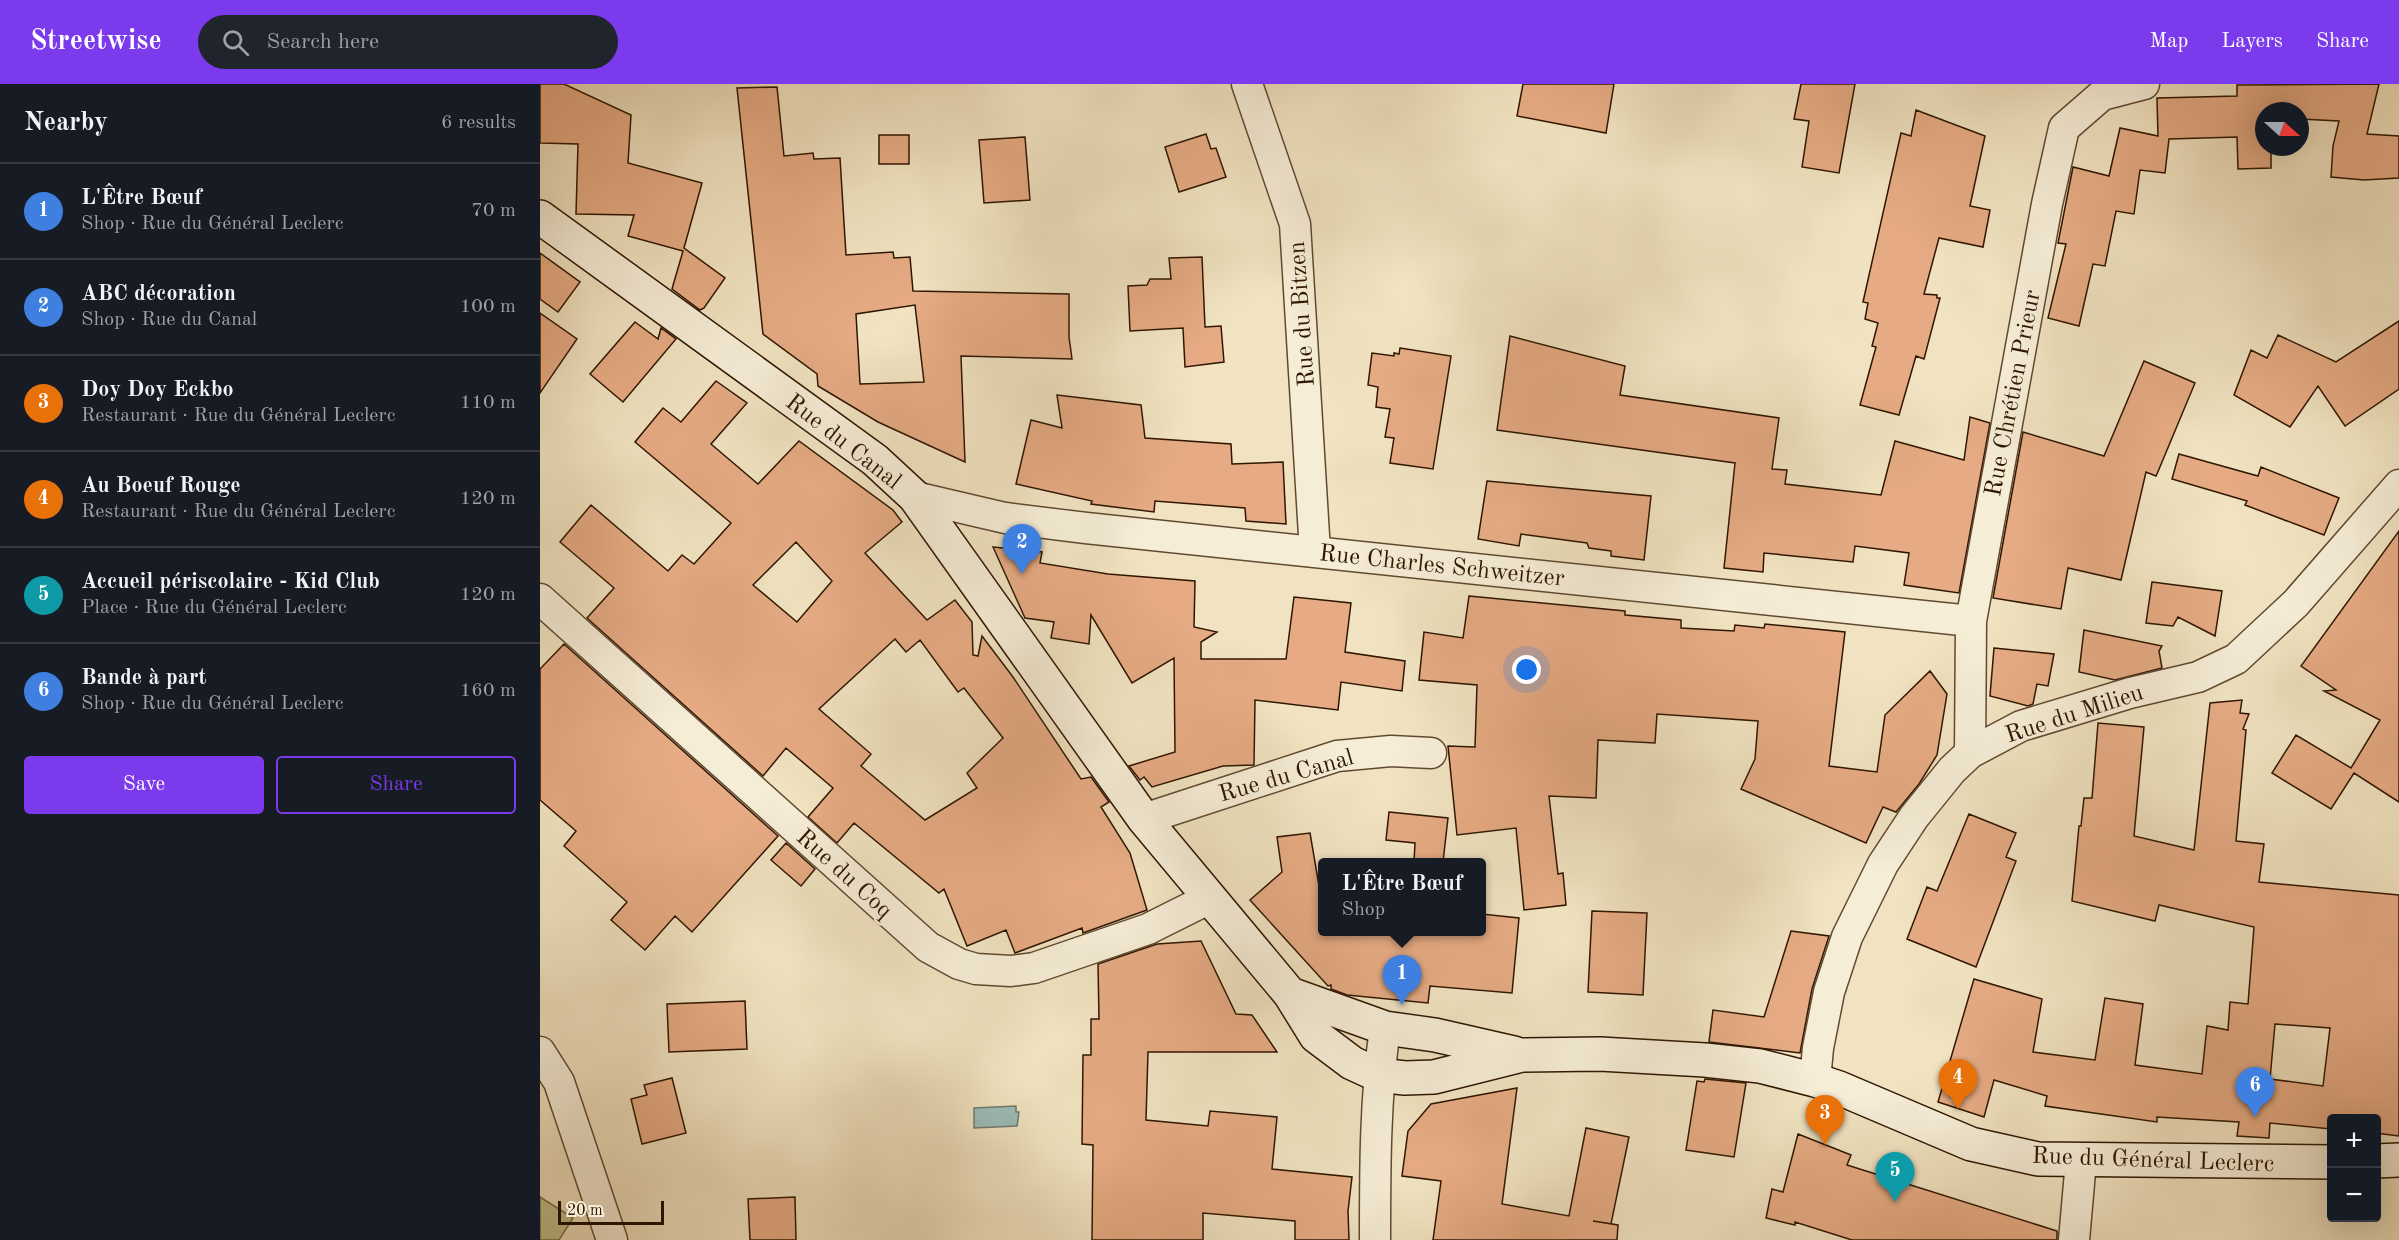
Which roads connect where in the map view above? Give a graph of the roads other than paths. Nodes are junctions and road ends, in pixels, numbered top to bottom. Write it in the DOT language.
graph roads {
  1 [pos="1247,84"];
  2 [pos="2144,84"];
  3 [pos="540,217"];
  4 [pos="2399,485"];
  5 [pos="915,497"];
  6 [pos="1315,552"];
  7 [pos="540,599"];
  8 [pos="1971,621"];
  9 [pos="1431,753"];
  10 [pos="1970,753"];
  11 [pos="1144,819"];
  12 [pos="1208,898"];
  13 [pos="1290,994"];
  14 [pos="1384,1028"];
  15 [pos="540,1052"];
  16 [pos="1522,1055"];
  17 [pos="1378,1075"];
  18 [pos="1815,1080"];
  19 [pos="2399,1160"];
  20 [pos="2081,1161"];
  21 [pos="2381,1161"];
  22 [pos="2327,1162"];
  23 [pos="612,1240"];
  24 [pos="1375,1240"];
  25 [pos="2074,1240"];
  1 -- 6 [label="street, Rue du Bitzen"];
  2 -- 8 [label="street, Rue Chrétien Prieur"];
  3 -- 5 [label="main road, Rue du Canal"];
  4 -- 10 [label="street, Rue du Milieu"];
  5 -- 6 [label="street, Rue Charles Schweitzer"];
  5 -- 11 [label="main road, Rue du Canal"];
  6 -- 8 [label="street, Rue Charles Schweitzer"];
  7 -- 12 [label="street, Rue du Coq"];
  8 -- 10 [label="street, Rue Chrétien Prieur"];
  9 -- 11 [label="street, Rue du Canal"];
  10 -- 18 [label="street, Rue du Milieu"];
  11 -- 12 [label="main road, Rue du Canal"];
  12 -- 13 [label="main road, Rue du Canal"];
  13 -- 14 [label="main road, Rue du Canal"];
  13 -- 17 [label="main road, Rue du Canal"];
  14 -- 16 [label="main road, Rue du Général Leclerc"];
  14 -- 17 [label="street"];
  15 -- 23 [label="street"];
  16 -- 17 [label="main road, Rue du Général Leclerc"];
  16 -- 18 [label="main road, Rue du Général Leclerc"];
  17 -- 24 [label="street"];
  18 -- 20 [label="main road, Rue du Général Leclerc"];
  19 -- 21 [label="main road"];
  20 -- 22 [label="main road, Rue du Général Leclerc"];
  20 -- 25 [label="street"];
}
